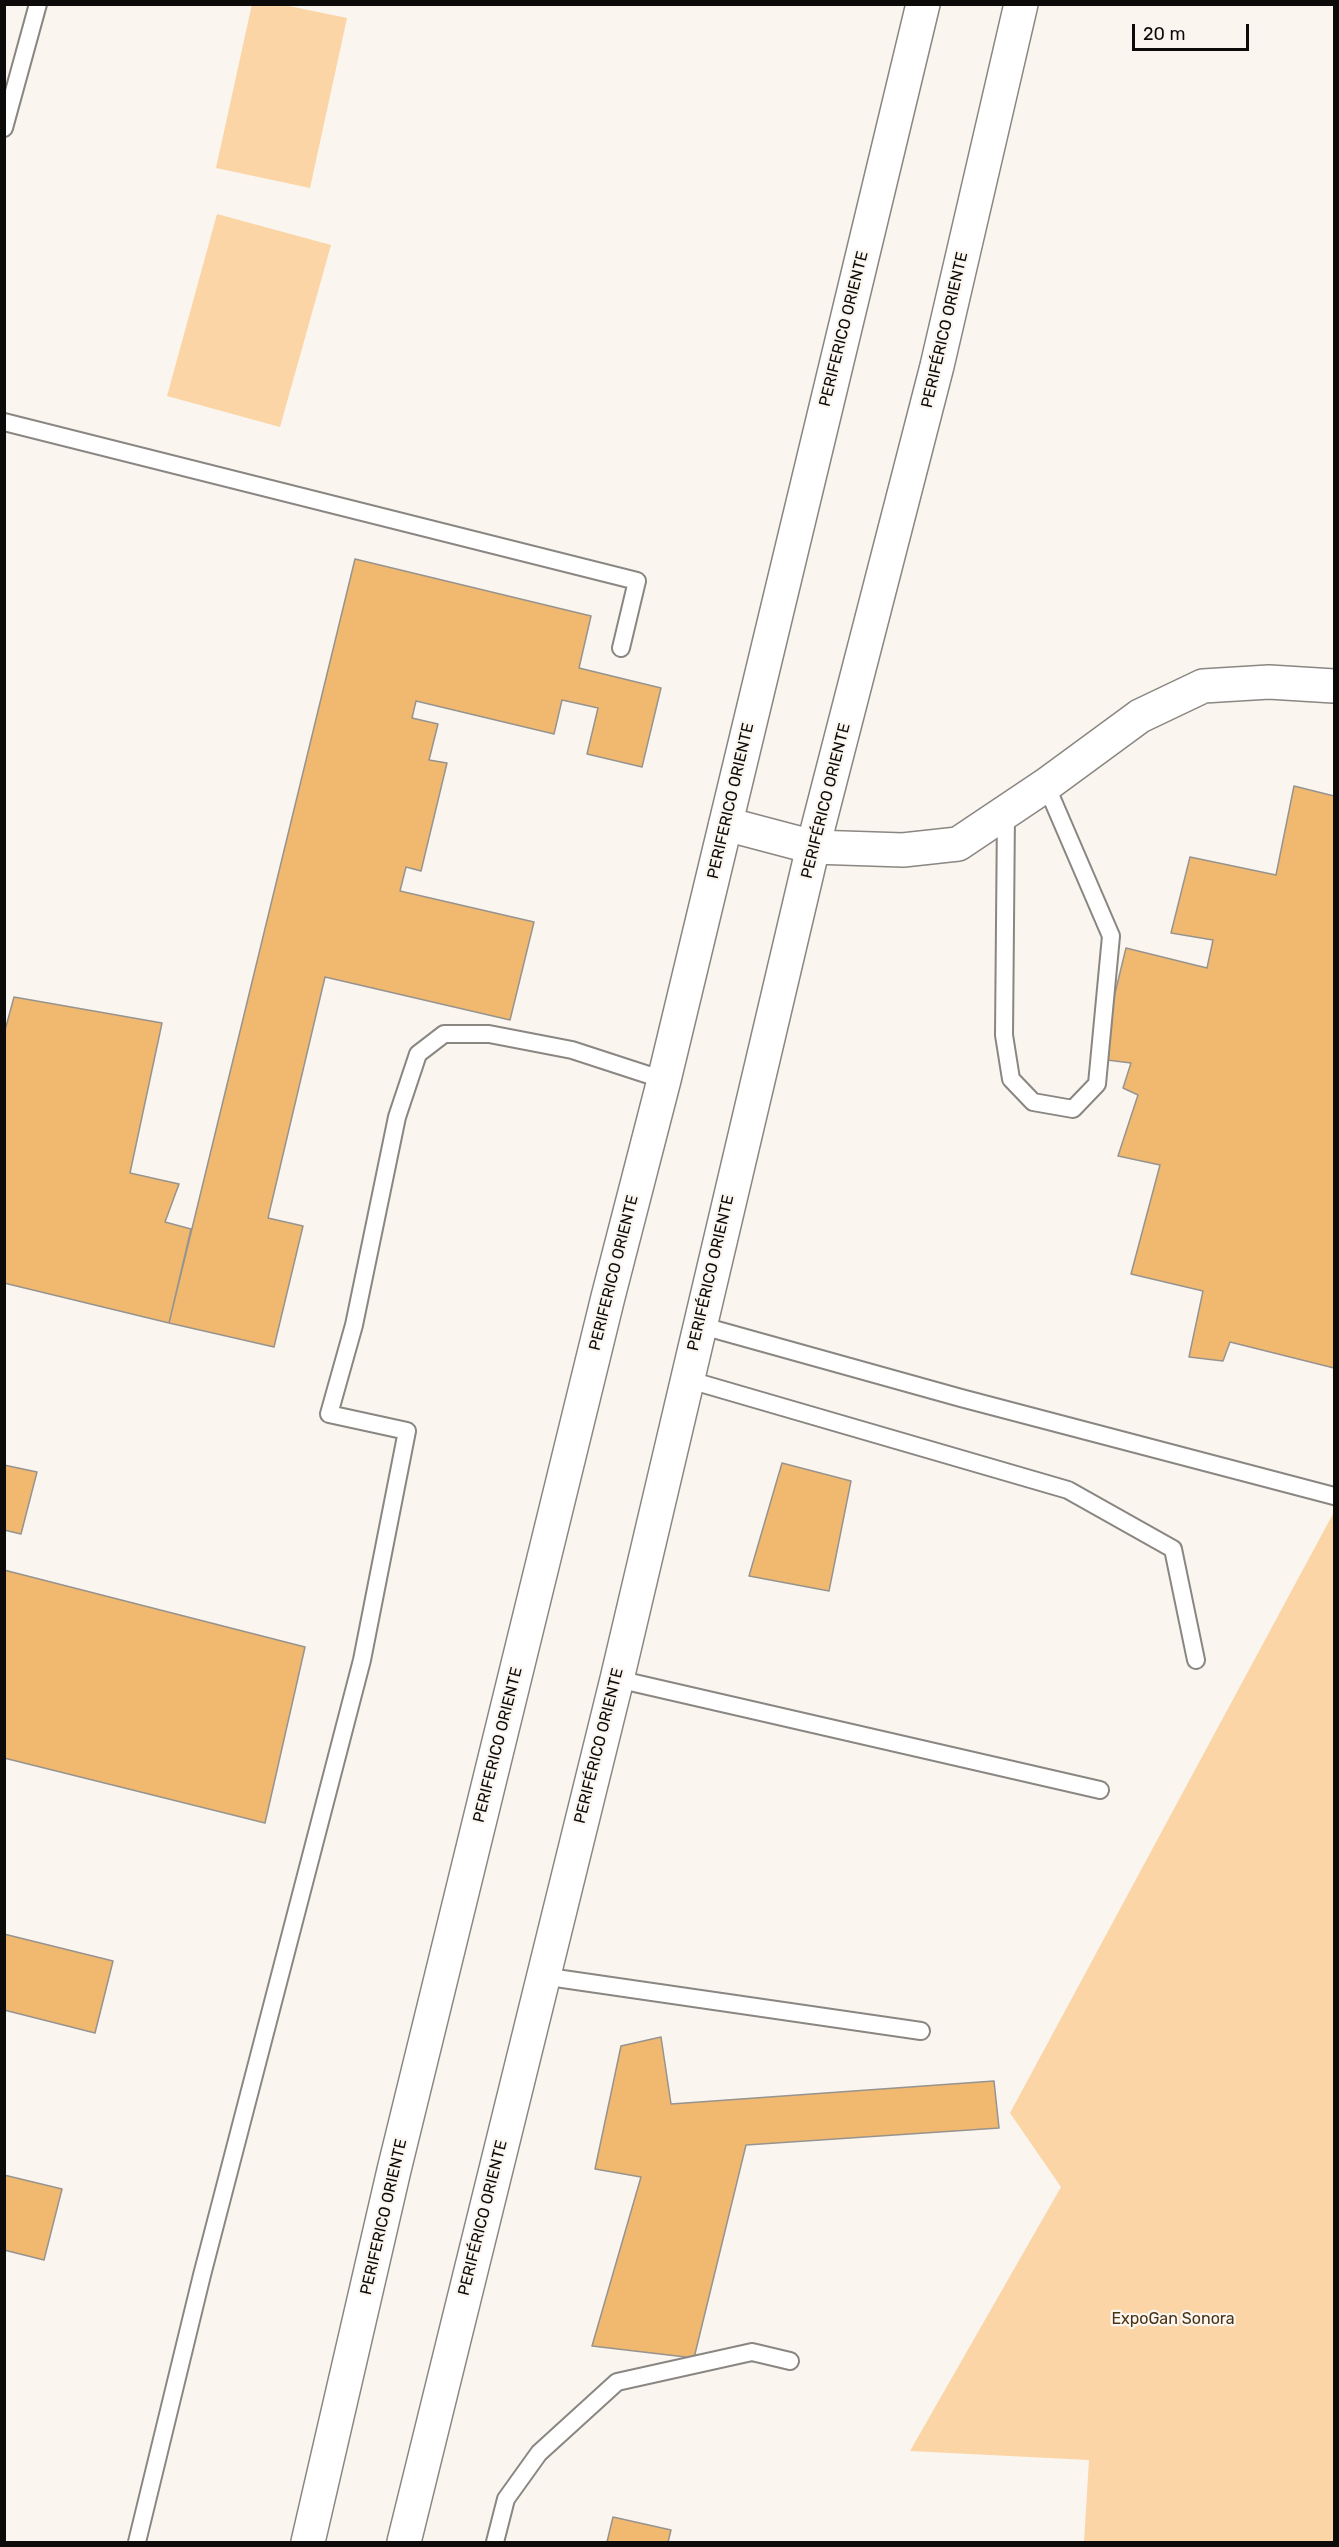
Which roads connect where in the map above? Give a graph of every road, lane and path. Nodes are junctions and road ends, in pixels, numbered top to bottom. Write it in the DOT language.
graph roads {
  1 [pos="38,4"];
  2 [pos="923,4"];
  3 [pos="1021,4"];
  4 [pos="4,128"];
  5 [pos="4,422"];
  6 [pos="621,648"];
  7 [pos="1335,686"];
  8 [pos="1046,785"];
  9 [pos="1006,812"];
  10 [pos="726,824"];
  11 [pos="813,847"];
  12 [pos="664,1080"];
  13 [pos="699,1325"];
  14 [pos="686,1379"];
  15 [pos="1335,1496"];
  16 [pos="1196,1660"];
  17 [pos="617,1679"];
  18 [pos="1100,1790"];
  19 [pos="542,1976"];
  20 [pos="921,2031"];
  21 [pos="790,2361"];
  22 [pos="137,2542"];
  23 [pos="308,2542"];
  24 [pos="404,2542"];
  25 [pos="495,2542"];
  1 -- 4 [label="lane"];
  2 -- 10 [label="main road, PERIFERICO ORIENTE"];
  3 -- 11 [label="main road, PERIFÉRICO ORIENTE"];
  5 -- 6 [label="lane"];
  7 -- 8 [label="main road"];
  8 -- 9 [label="main road"];
  8 -- 9 [label="lane"];
  9 -- 11 [label="main road"];
  10 -- 11 [label="main road"];
  10 -- 12 [label="main road, PERIFERICO ORIENTE"];
  11 -- 13 [label="main road, PERIFÉRICO ORIENTE"];
  12 -- 22 [label="lane"];
  12 -- 23 [label="main road, PERIFERICO ORIENTE"];
  13 -- 14 [label="main road, PERIFÉRICO ORIENTE"];
  13 -- 15 [label="lane"];
  14 -- 16 [label="lane"];
  14 -- 17 [label="main road, PERIFÉRICO ORIENTE"];
  17 -- 18 [label="lane"];
  17 -- 19 [label="main road, PERIFÉRICO ORIENTE"];
  19 -- 20 [label="lane"];
  19 -- 24 [label="main road, PERIFÉRICO ORIENTE"];
  21 -- 25 [label="lane"];
}
